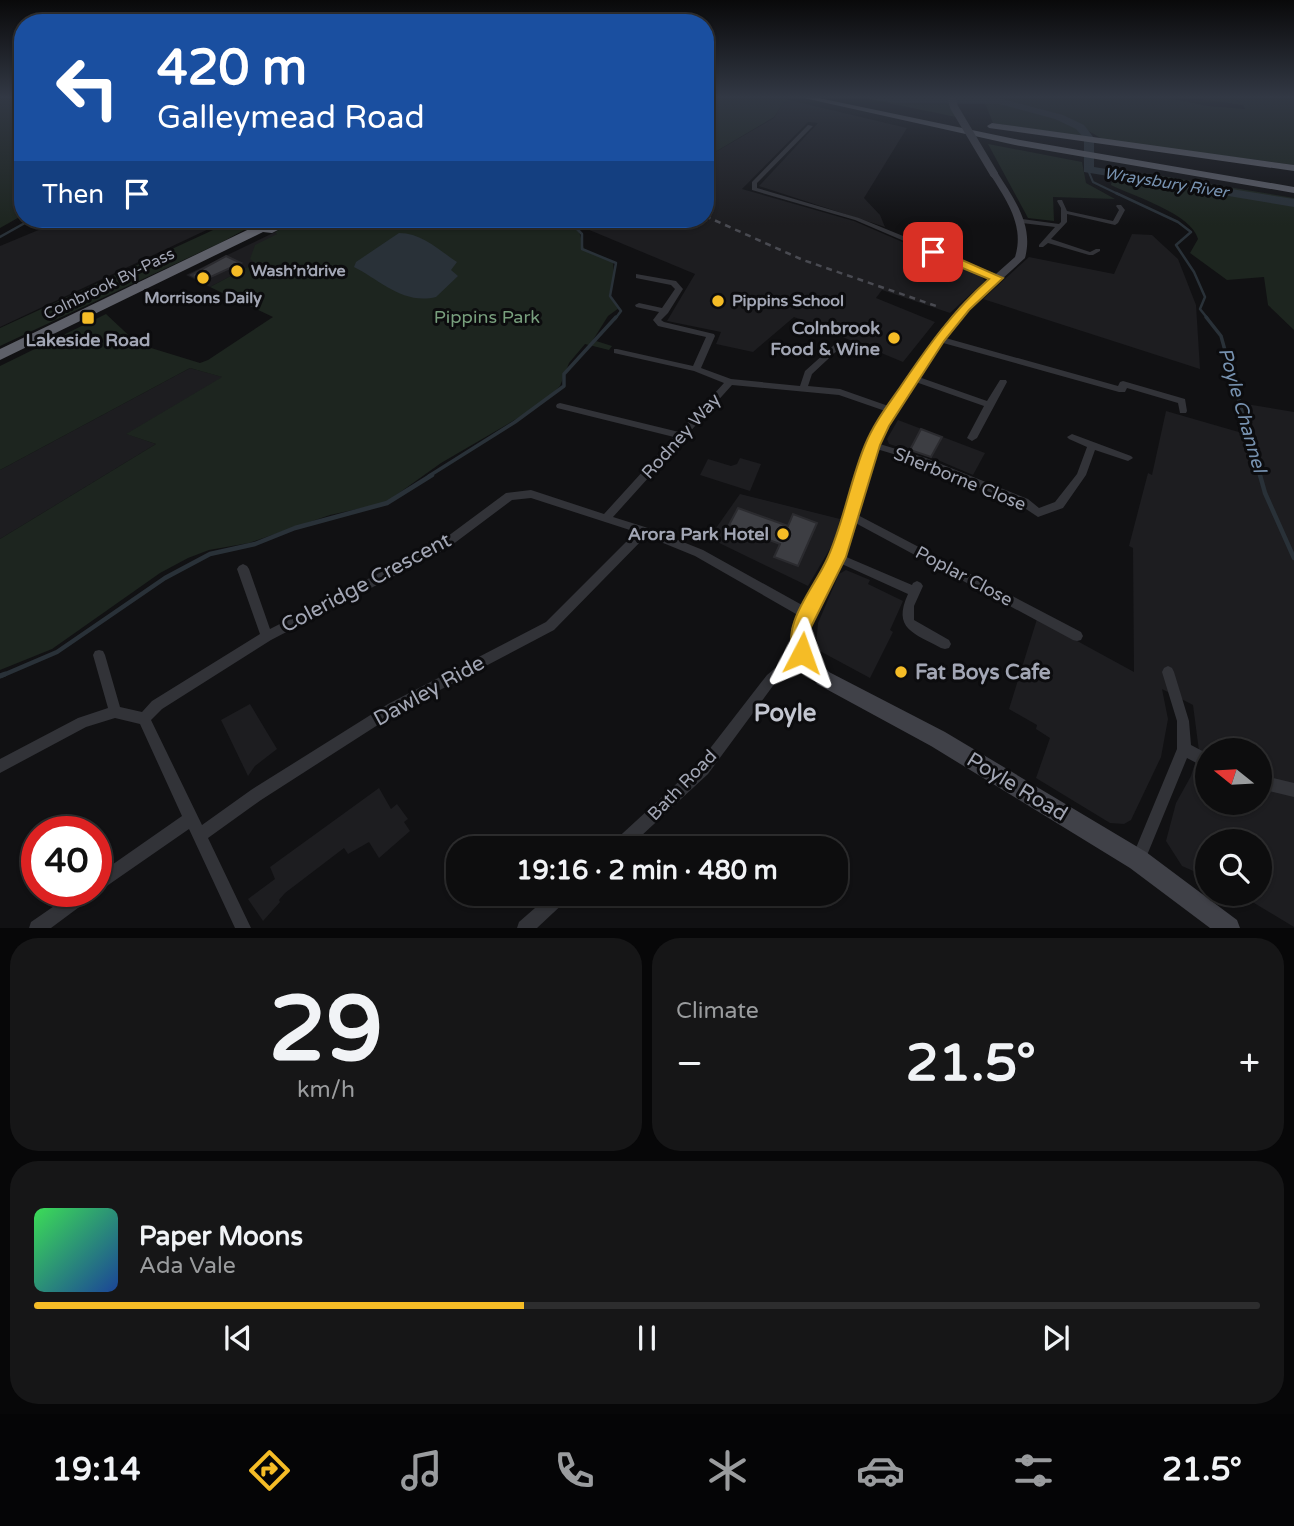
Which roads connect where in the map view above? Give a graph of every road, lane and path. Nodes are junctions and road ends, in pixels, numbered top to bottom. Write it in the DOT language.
graph roads {
  1 [pos="797,139"];
  2 [pos="973,139"];
  3 [pos="1026,139"];
  4 [pos="1043,139"];
  5 [pos="1077,146"];
  6 [pos="1101,150"];
  7 [pos="1294,169"];
  8 [pos="1294,182"];
  9 [pos="1294,190"];
  10 [pos="1059,201"];
  11 [pos="1119,206"];
  12 [pos="1065,212"];
  13 [pos="1022,221"];
  14 [pos="1060,226"];
  15 [pos="261,228"];
  16 [pos="272,228"];
  17 [pos="1047,240"];
  18 [pos="232,244"];
  19 [pos="1041,246"];
  20 [pos="1098,250"];
  21 [pos="639,276"];
  22 [pos="998,278"];
  23 [pos="639,305"];
  24 [pos="665,310"];
  25 [pos="939,339"];
  26 [pos="837,347"];
  27 [pos="617,351"];
  28 [pos="0,355"];
  29 [pos="696,369"];
  30 [pos="913,378"];
  31 [pos="730,382"];
  32 [pos="1003,383"];
  33 [pos="804,387"];
  34 [pos="1181,390"];
  35 [pos="560,405"];
  36 [pos="989,405"];
  37 [pos="891,410"];
  38 [pos="679,435"];
  39 [pos="1072,437"];
  40 [pos="972,438"];
  41 [pos="873,445"];
  42 [pos="1092,445"];
  43 [pos="1128,458"];
  44 [pos="852,516"];
  45 [pos="606,518"];
  46 [pos="644,531"];
  47 [pos="837,557"];
  48 [pos="243,569"];
  49 [pos="807,614"];
  50 [pos="267,636"];
  51 [pos="1077,636"];
  52 [pos="945,644"];
  53 [pos="802,653"];
  54 [pos="99,655"];
  55 [pos="1168,672"];
  56 [pos="115,712"];
  57 [pos="144,719"];
  58 [pos="1184,750"];
  59 [pos="1195,756"];
  60 [pos="0,766"];
  61 [pos="1272,785"];
  62 [pos="1294,790"];
  63 [pos="190,819"];
  64 [pos="199,836"];
  65 [pos="630,836"];
  66 [pos="1138,860"];
  67 [pos="112,875"];
  68 [pos="550,906"];
  69 [pos="67,907"];
  70 [pos="37,928"];
  71 [pos="243,928"];
  72 [pos="525,928"];
  73 [pos="1229,928"];
  1 -- 22 [label="street"];
  2 -- 13 [label="street, bridge"];
  3 -- 5 [label="highway"];
  4 -- 5 [label="highway"];
  5 -- 6 [label="highway"];
  5 -- 6 [label="highway"];
  6 -- 7 [label="highway"];
  6 -- 8 [label="highway"];
  6 -- 9 [label="highway"];
  10 -- 12 [label="street"];
  11 -- 12 [label="street"];
  12 -- 14 [label="street"];
  13 -- 14 [label="street"];
  13 -- 22 [label="street"];
  14 -- 17 [label="street"];
  15 -- 18 [label="highway, Colnbrook By-Pass"];
  16 -- 18 [label="highway, Colnbrook By-Pass"];
  17 -- 19 [label="street"];
  17 -- 20 [label="street"];
  18 -- 28 [label="highway, Colnbrook By-Pass"];
  21 -- 24 [label="street"];
  22 -- 25 [label="street"];
  23 -- 24 [label="street"];
  24 -- 29 [label="street"];
  25 -- 30 [label="street"];
  25 -- 34 [label="street"];
  26 -- 33 [label="street"];
  27 -- 29 [label="street"];
  29 -- 31 [label="street"];
  30 -- 36 [label="street"];
  30 -- 37 [label="street"];
  31 -- 33 [label="street, Rodney Way"];
  31 -- 38 [label="street, Rodney Way"];
  32 -- 36 [label="street"];
  33 -- 37 [label="street, Rodney Way"];
  35 -- 38 [label="street"];
  36 -- 40 [label="street"];
  37 -- 41 [label="street"];
  38 -- 45 [label="street, Rodney Way"];
  39 -- 42 [label="street"];
  41 -- 42 [label="street, Sherborne Close"];
  41 -- 44 [label="street"];
  42 -- 43 [label="street"];
  44 -- 47 [label="street"];
  44 -- 51 [label="street, Poplar Close"];
  45 -- 46 [label="street, Coleridge Crescent"];
  45 -- 50 [label="street, Coleridge Crescent"];
  46 -- 49 [label="street, Coleridge Crescent"];
  46 -- 64 [label="street, Dawley Ride"];
  47 -- 49 [label="street"];
  47 -- 52 [label="street"];
  48 -- 50 [label="street"];
  49 -- 53 [label="street"];
  50 -- 57 [label="street, Coleridge Crescent"];
  53 -- 65 [label="street, Bath Road"];
  53 -- 66 [label="street, Poyle Road"];
  54 -- 56 [label="street"];
  55 -- 58 [label="street"];
  56 -- 57 [label="street"];
  56 -- 60 [label="street"];
  57 -- 63 [label="street"];
  58 -- 59 [label="street"];
  58 -- 66 [label="street"];
  61 -- 62 [label="street"];
  63 -- 64 [label="street"];
  63 -- 67 [label="street"];
  64 -- 71 [label="street"];
  66 -- 73 [label="street, Poyle Road"];
  68 -- 72 [label="street"];
  69 -- 70 [label="street"];
}
